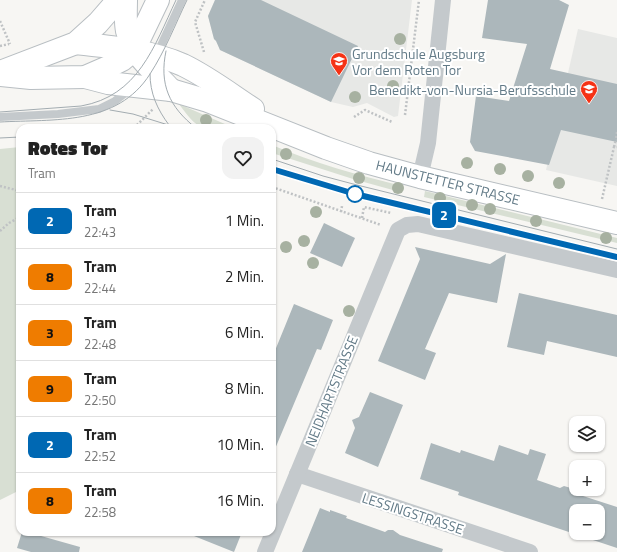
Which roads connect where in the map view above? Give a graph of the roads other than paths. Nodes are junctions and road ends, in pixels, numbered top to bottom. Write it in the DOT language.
graph roads {
  1 [pos="118,0"];
  2 [pos="126,0"];
  3 [pos="158,0"];
  4 [pos="182,0"];
  5 [pos="443,0"];
  6 [pos="76,43"];
  7 [pos="134,50"];
  8 [pos="145,72"];
  9 [pos="0,73"];
  10 [pos="85,77"];
  11 [pos="0,117"];
  12 [pos="267,124"];
  13 [pos="273,124"];
  14 [pos="276,126"];
  15 [pos="276,128"];
  16 [pos="282,130"];
  17 [pos="420,177"];
  18 [pos="617,223"];
  19 [pos="617,270"];
  20 [pos="297,474"];
  21 [pos="276,525"];
  22 [pos="272,536"];
  23 [pos="265,552"];
  24 [pos="530,552"];
  1 -- 6 [label="main road"];
  2 -- 7 [label="main road"];
  3 -- 7 [label="main road"];
  4 -- 8 [label="lane"];
  5 -- 17 [label="street"];
  6 -- 7 [label="main road"];
  6 -- 9 [label="main road"];
  7 -- 8 [label="main road, HAUNSTETTER STRASSE"];
  7 -- 10 [label="main road"];
  8 -- 10 [label="main road, HAUNSTETTER STRASSE"];
  8 -- 11 [label="lane"];
  8 -- 12 [label="main road, HAUNSTETTER STRASSE"];
  8 -- 13 [label="main road, HAUNSTETTER STRASSE"];
  9 -- 10 [label="main road"];
  14 -- 16 [label="main road, HAUNSTETTER STRASSE"];
  15 -- 16 [label="main road, HAUNSTETTER STRASSE"];
  16 -- 17 [label="main road, HAUNSTETTER STRASSE"];
  17 -- 18 [label="main road, HAUNSTETTER STRASSE"];
  19 -- 20 [label="street, NEIDHARTSTRASSE"];
  20 -- 21 [label="street, NEIDHARTSTRASSE"];
  20 -- 24 [label="street, LESSINGSTRASSE"];
  22 -- 23 [label="street, NEIDHARTSTRASSE"];
}
